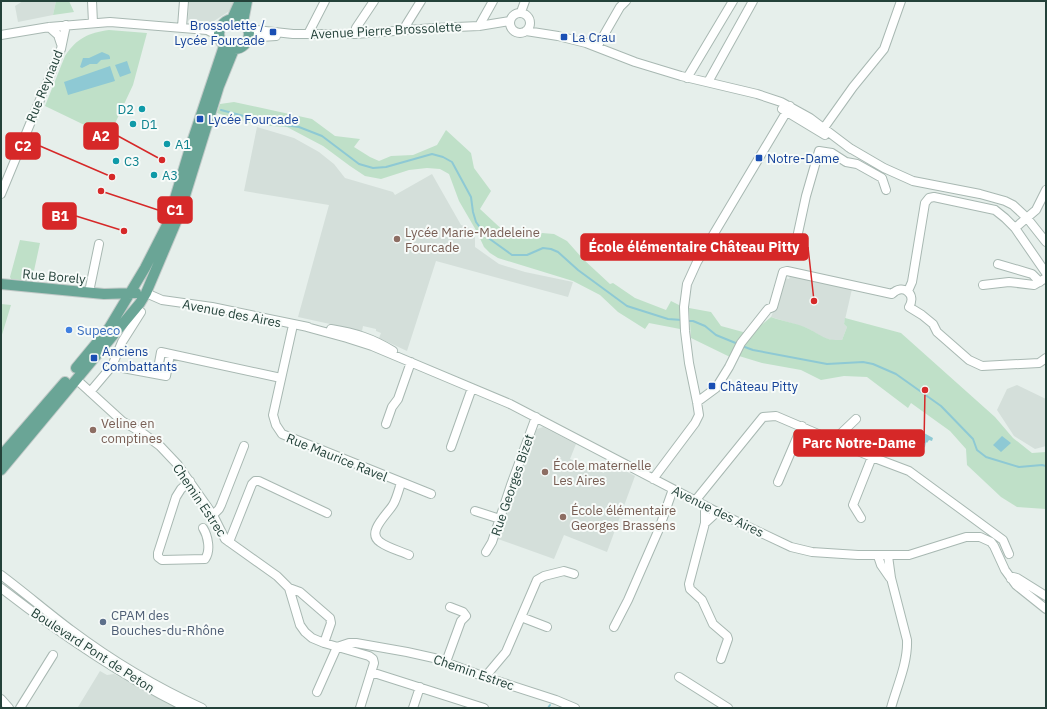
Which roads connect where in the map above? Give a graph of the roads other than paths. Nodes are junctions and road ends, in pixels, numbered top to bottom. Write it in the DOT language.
graph roads {
  1 [pos="92,1"];
  2 [pos="184,1"];
  3 [pos="240,1"];
  4 [pos="247,1"];
  5 [pos="325,1"];
  6 [pos="374,1"];
  7 [pos="421,1"];
  8 [pos="493,1"];
  9 [pos="525,1"];
  10 [pos="626,1"];
  11 [pos="733,1"];
  12 [pos="753,1"];
  13 [pos="901,1"];
  14 [pos="521,12"];
  15 [pos="232,19"];
  16 [pos="93,23"];
  17 [pos="530,23"];
  18 [pos="66,25"];
  19 [pos="511,25"];
  20 [pos="246,26"];
  21 [pos="479,26"];
  22 [pos="49,27"];
  23 [pos="182,27"];
  24 [pos="403,30"];
  25 [pos="526,31"];
  26 [pos="219,32"];
  27 [pos="1,34"];
  28 [pos="293,34"];
  29 [pos="308,34"];
  30 [pos="355,34"];
  31 [pos="558,36"];
  32 [pos="246,42"];
  33 [pos="61,44"];
  34 [pos="229,47"];
  35 [pos="597,47"];
  36 [pos="687,78"];
  37 [pos="708,82"];
  38 [pos="788,109"];
  39 [pos="806,122"];
  40 [pos="778,126"];
  41 [pos="823,130"];
  42 [pos="886,190"];
  43 [pos="1046,190"];
  44 [pos="1,194"];
  45 [pos="1027,218"];
  46 [pos="1015,228"];
  47 [pos="1046,242"];
  48 [pos="99,244"];
  49 [pos="795,247"];
  50 [pos="998,264"];
  51 [pos="142,273"];
  52 [pos="1046,273"];
  53 [pos="1043,280"];
  54 [pos="1,284"];
  55 [pos="983,285"];
  56 [pos="908,291"];
  57 [pos="89,292"];
  58 [pos="125,296"];
  59 [pos="144,302"];
  60 [pos="127,319"];
  61 [pos="293,325"];
  62 [pos="1046,358"];
  63 [pos="411,362"];
  64 [pos="115,367"];
  65 [pos="281,378"];
  66 [pos="76,379"];
  67 [pos="472,388"];
  68 [pos="90,392"];
  69 [pos="697,402"];
  70 [pos="536,417"];
  71 [pos="856,419"];
  72 [pos="386,424"];
  73 [pos="802,426"];
  74 [pos="834,440"];
  75 [pos="244,446"];
  76 [pos="451,447"];
  77 [pos="1,456"];
  78 [pos="872,457"];
  79 [pos="1,470"];
  80 [pos="654,479"];
  81 [pos="190,482"];
  82 [pos="778,482"];
  83 [pos="401,483"];
  84 [pos="673,490"];
  85 [pos="431,494"];
  86 [pos="695,501"];
  87 [pos="705,506"];
  88 [pos="475,510"];
  89 [pos="717,512"];
  90 [pos="327,513"];
  91 [pos="213,515"];
  92 [pos="861,518"];
  93 [pos="500,519"];
  94 [pos="705,523"];
  95 [pos="203,528"];
  96 [pos="229,542"];
  97 [pos="486,552"];
  98 [pos="1009,554"];
  99 [pos="409,555"];
  100 [pos="878,556"];
  101 [pos="888,556"];
  102 [pos="574,574"];
  103 [pos="1,575"];
  104 [pos="891,578"];
  105 [pos="1011,579"];
  106 [pos="1,588"];
  107 [pos="289,588"];
  108 [pos="1046,596"];
  109 [pos="450,607"];
  110 [pos="1046,609"];
  111 [pos="521,617"];
  112 [pos="547,627"];
  113 [pos="614,627"];
  114 [pos="324,643"];
  115 [pos="336,647"];
  116 [pos="53,655"];
  117 [pos="721,659"];
  118 [pos="446,662"];
  119 [pos="371,672"];
  120 [pos="485,677"];
  121 [pos="679,677"];
  122 [pos="420,687"];
  123 [pos="317,692"];
  124 [pos="1,699"];
  125 [pos="463,705"];
  126 [pos="9,708"];
  127 [pos="20,708"];
  128 [pos="187,708"];
  129 [pos="202,708"];
  130 [pos="360,708"];
  131 [pos="413,708"];
  132 [pos="484,708"];
  133 [pos="575,708"];
  134 [pos="728,708"];
  135 [pos="891,708"];
  1 -- 16 [label="street"];
  2 -- 23 [label="street"];
  3 -- 15 [label="main road"];
  4 -- 20 [label="main road"];
  5 -- 29 [label="street"];
  6 -- 30 [label="street"];
  7 -- 24 [label="street"];
  8 -- 21 [label="street"];
  9 -- 14 [label="street"];
  10 -- 35 [label="street"];
  11 -- 36 [label="street"];
  12 -- 37 [label="street"];
  13 -- 41 [label="street"];
  14 -- 17 [label="street"];
  14 -- 19 [label="street"];
  15 -- 20 [label="main road"];
  15 -- 26 [label="main road"];
  16 -- 18 [label="street"];
  16 -- 23 [label="street"];
  17 -- 25 [label="street"];
  17 -- 31 [label="street"];
  18 -- 22 [label="street"];
  18 -- 33 [label="street, Rue Reynaud"];
  19 -- 21 [label="street, Avenue Pierre Brossolette"];
  19 -- 25 [label="street"];
  20 -- 28 [label="street, Avenue Pierre Brossolette"];
  20 -- 32 [label="main road"];
  21 -- 24 [label="street, Avenue Pierre Brossolette"];
  22 -- 27 [label="street"];
  22 -- 33 [label="street, Rue Reynaud"];
  23 -- 26 [label="street"];
  24 -- 30 [label="street, Avenue Pierre Brossolette"];
  25 -- 31 [label="street"];
  26 -- 34 [label="main road"];
  28 -- 29 [label="street, Avenue Pierre Brossolette"];
  28 -- 32 [label="street, Avenue Pierre Brossolette"];
  29 -- 30 [label="street, Avenue Pierre Brossolette"];
  31 -- 35 [label="street"];
  32 -- 34 [label="main road"];
  33 -- 44 [label="street, Rue Reynaud"];
  34 -- 51 [label="main road"];
  34 -- 59 [label="main road"];
  35 -- 36 [label="street"];
  36 -- 37 [label="street"];
  37 -- 38 [label="street"];
  38 -- 39 [label="street"];
  38 -- 40 [label="street"];
  38 -- 41 [label="street"];
  39 -- 40 [label="street"];
  39 -- 41 [label="street"];
  40 -- 69 [label="street"];
  41 -- 45 [label="street"];
  42 -- 49 [label="street"];
  43 -- 45 [label="street"];
  45 -- 46 [label="street"];
  45 -- 47 [label="street"];
  46 -- 52 [label="street"];
  46 -- 56 [label="street"];
  48 -- 57 [label="street"];
  50 -- 53 [label="street"];
  51 -- 58 [label="main road"];
  51 -- 59 [label="main road"];
  53 -- 55 [label="street"];
  54 -- 57 [label="main road, Rue Borely"];
  56 -- 62 [label="street"];
  56 -- 69 [label="street"];
  57 -- 58 [label="main road, Rue Borely"];
  58 -- 59 [label="main road"];
  58 -- 60 [label="main road"];
  58 -- 77 [label="main road"];
  59 -- 60 [label="main road"];
  59 -- 61 [label="street, Avenue des Aires"];
  59 -- 64 [label="street"];
  60 -- 66 [label="main road"];
  61 -- 63 [label="street, Avenue des Aires"];
  61 -- 65 [label="street, Rue Maurice Ravel"];
  63 -- 67 [label="street, Avenue des Aires"];
  63 -- 72 [label="street"];
  64 -- 65 [label="street"];
  64 -- 68 [label="street"];
  65 -- 83 [label="street, Rue Maurice Ravel"];
  66 -- 68 [label="street, Chemin Estrec"];
  66 -- 79 [label="main road"];
  67 -- 70 [label="street, Avenue des Aires"];
  67 -- 76 [label="street"];
  68 -- 81 [label="street, Chemin Estrec"];
  69 -- 80 [label="street"];
  70 -- 80 [label="street, Avenue des Aires"];
  70 -- 93 [label="street, Rue Georges Bizet"];
  71 -- 74 [label="street"];
  73 -- 74 [label="street"];
  73 -- 82 [label="street"];
  73 -- 86 [label="street"];
  74 -- 78 [label="street"];
  75 -- 91 [label="street"];
  78 -- 92 [label="street"];
  78 -- 98 [label="street"];
  80 -- 84 [label="street, Avenue des Aires"];
  81 -- 91 [label="street, Chemin Estrec"];
  81 -- 95 [label="street"];
  83 -- 85 [label="street, Rue Maurice Ravel"];
  83 -- 99 [label="street"];
  84 -- 86 [label="street, Avenue des Aires"];
  84 -- 113 [label="street"];
  86 -- 87 [label="street, Avenue des Aires"];
  87 -- 89 [label="street, Avenue des Aires"];
  87 -- 94 [label="street"];
  88 -- 93 [label="street"];
  89 -- 94 [label="street"];
  89 -- 100 [label="street, Avenue des Aires"];
  90 -- 96 [label="street"];
  91 -- 96 [label="street, Chemin Estrec"];
  93 -- 97 [label="street, Rue Georges Bizet"];
  94 -- 117 [label="street"];
  96 -- 107 [label="street, Chemin Estrec"];
  100 -- 101 [label="street, Avenue des Aires"];
  100 -- 104 [label="street"];
  101 -- 104 [label="street"];
  101 -- 105 [label="street, Avenue des Aires"];
  102 -- 111 [label="street"];
  103 -- 129 [label="street, Boulevard Pont de Peton"];
  104 -- 135 [label="street"];
  105 -- 108 [label="street"];
  105 -- 110 [label="street, Avenue des Aires"];
  106 -- 128 [label="street, Boulevard Pont de Peton"];
  107 -- 114 [label="street, Chemin Estrec"];
  107 -- 114 [label="street, Chemin Estrec"];
  109 -- 118 [label="street"];
  111 -- 112 [label="street"];
  111 -- 120 [label="street"];
  114 -- 115 [label="street, Chemin Estrec"];
  115 -- 118 [label="street, Chemin Estrec"];
  115 -- 119 [label="street"];
  115 -- 123 [label="street"];
  116 -- 127 [label="street"];
  118 -- 120 [label="street, Chemin Estrec"];
  119 -- 122 [label="street"];
  119 -- 130 [label="street"];
  120 -- 133 [label="street, Chemin Estrec"];
  121 -- 134 [label="street"];
  122 -- 125 [label="street"];
  122 -- 131 [label="street"];
  124 -- 126 [label="street"];
  125 -- 132 [label="street"];
}
